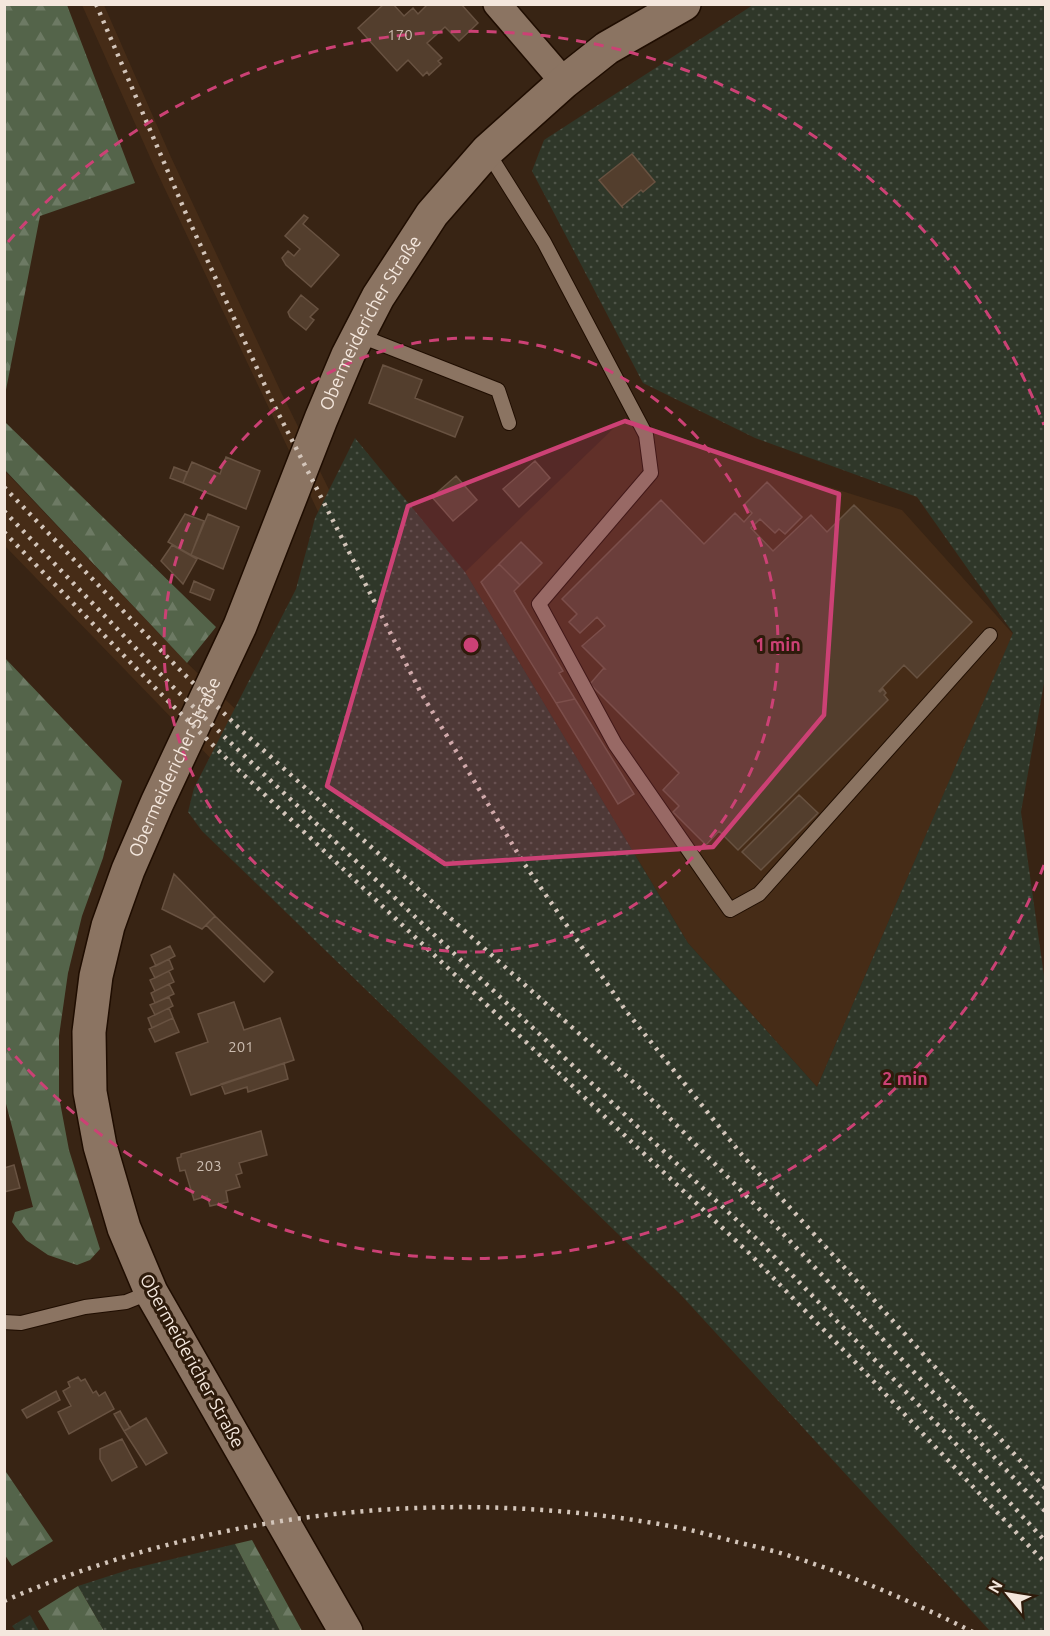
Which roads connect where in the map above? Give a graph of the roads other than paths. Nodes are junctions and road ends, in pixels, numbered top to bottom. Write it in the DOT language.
graph roads {
  1 [pos="497,4"];
  2 [pos="684,4"];
  3 [pos="564,81"];
  4 [pos="487,151"];
  5 [pos="358,335"];
  6 [pos="509,423"];
  7 [pos="990,635"];
  8 [pos="151,1292"];
  9 [pos="4,1323"];
  10 [pos="346,1632"];
  1 -- 3 [label="street"];
  2 -- 3 [label="main road, Obermeidericher Straße"];
  3 -- 4 [label="main road, Obermeidericher Straße"];
  4 -- 5 [label="main road, Obermeidericher Straße"];
  4 -- 7 [label="lane"];
  5 -- 6 [label="lane"];
  5 -- 8 [label="main road, Obermeidericher Straße"];
  8 -- 9 [label="lane"];
  8 -- 10 [label="main road, Obermeidericher Straße"];
}
